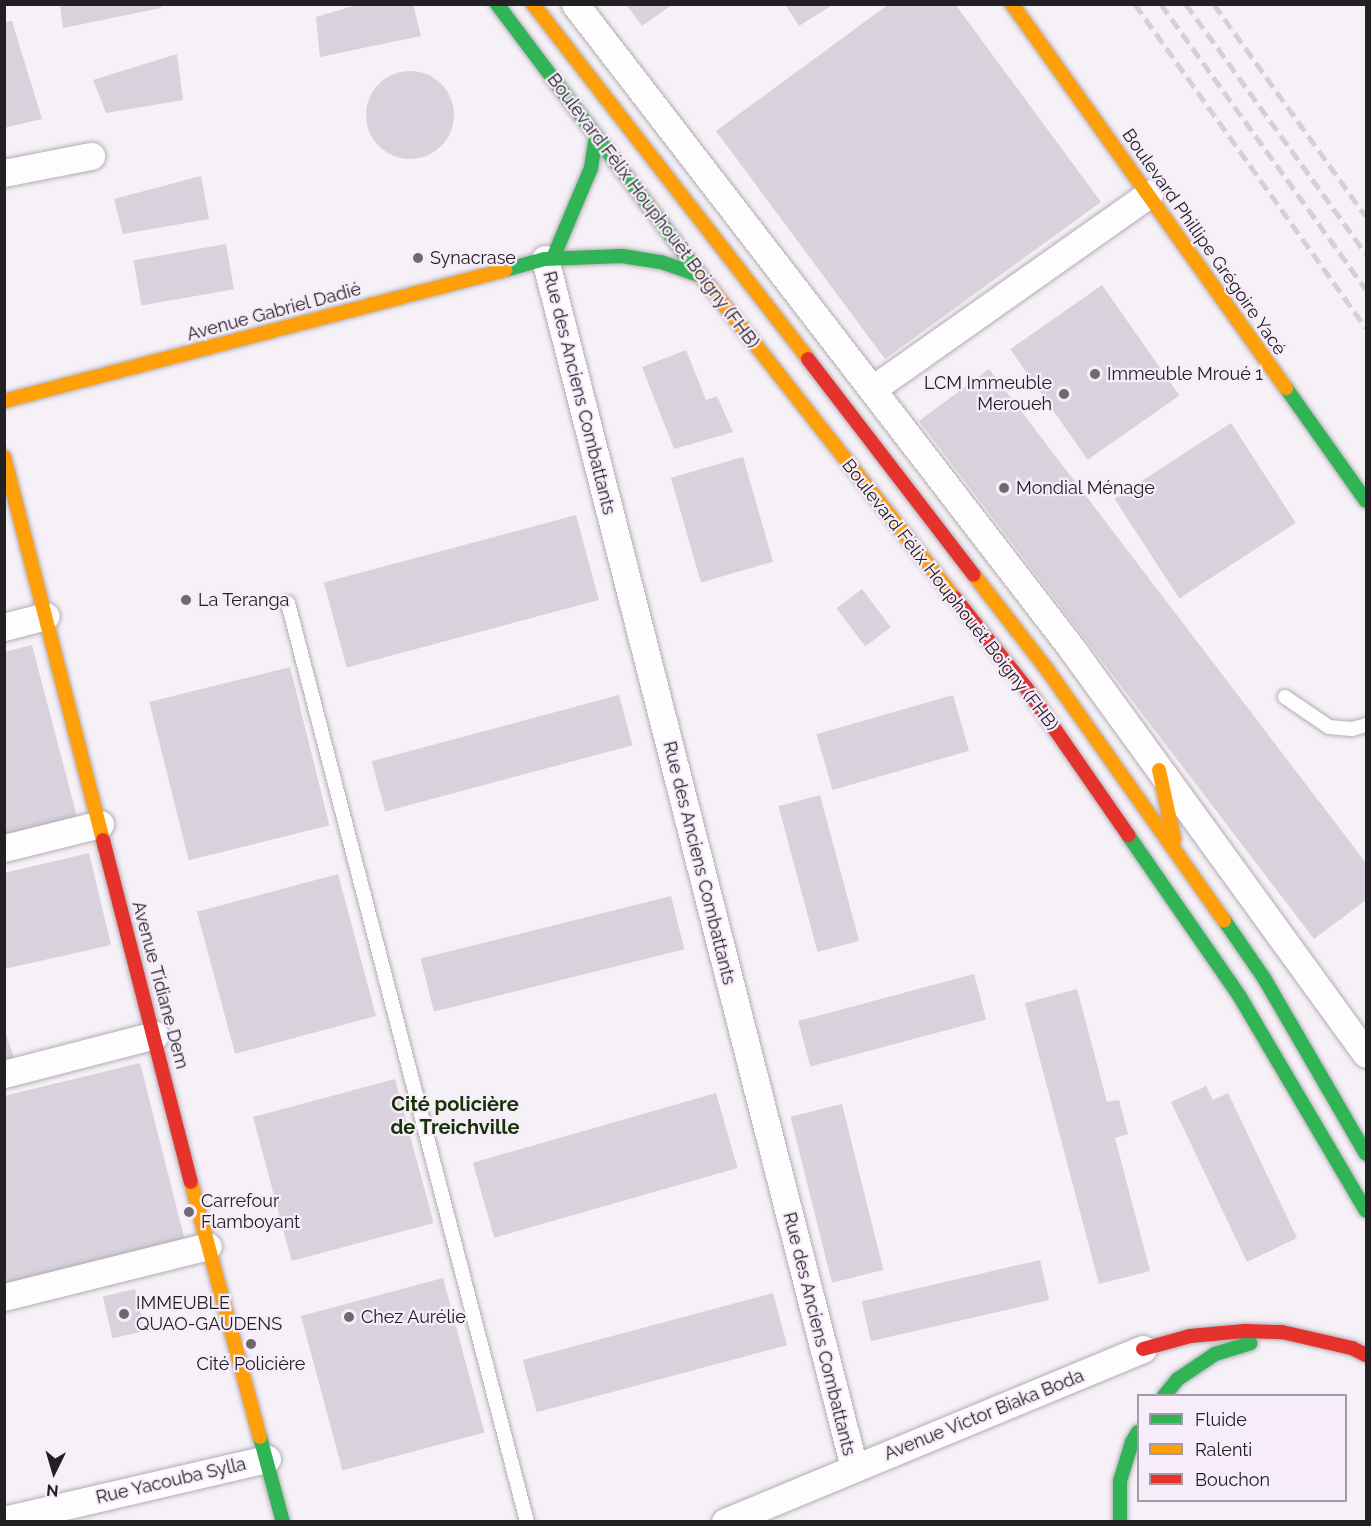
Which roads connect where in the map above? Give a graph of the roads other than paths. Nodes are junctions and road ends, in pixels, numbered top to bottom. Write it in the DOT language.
graph roads {
  1 [pos="497,4"];
  2 [pos="533,4"];
  3 [pos="575,4"];
  4 [pos="1012,4"];
  5 [pos="596,136"];
  6 [pos="91,156"];
  7 [pos="4,173"];
  8 [pos="1149,194"];
  9 [pos="549,259"];
  10 [pos="701,276"];
  11 [pos="874,388"];
  12 [pos="4,401"];
  13 [pos="4,457"];
  14 [pos="1366,501"];
  15 [pos="288,603"];
  16 [pos="46,616"];
  17 [pos="4,627"];
  18 [pos="1286,697"];
  19 [pos="1366,725"];
  20 [pos="1159,770"];
  21 [pos="100,824"];
  22 [pos="4,848"];
  23 [pos="1177,853"];
  24 [pos="155,1035"];
  25 [pos="1366,1054"];
  26 [pos="4,1074"];
  27 [pos="1366,1154"];
  28 [pos="1366,1211"];
  29 [pos="208,1246"];
  30 [pos="4,1298"];
  31 [pos="1282,1332"];
  32 [pos="1143,1349"];
  33 [pos="1366,1355"];
  34 [pos="1165,1394"];
  35 [pos="1137,1434"];
  36 [pos="267,1459"];
  37 [pos="854,1467"];
  38 [pos="4,1520"];
  39 [pos="283,1521"];
  40 [pos="527,1521"];
  41 [pos="724,1521"];
  42 [pos="1120,1521"];
  1 -- 5 [label="main road, Boulevard Félix Houphouët Boigny (FHB)"];
  2 -- 23 [label="main road, Boulevard Félix Houphouët Boigny (FHB)"];
  3 -- 11 [label="street"];
  4 -- 8 [label="main road, Boulevard Phillipe Grégoire Yacé"];
  5 -- 9 [label="main road"];
  5 -- 10 [label="main road, Boulevard Félix Houphouët Boigny (FHB)"];
  6 -- 7 [label="street"];
  8 -- 11 [label="street"];
  8 -- 14 [label="main road, Boulevard Phillipe Grégoire Yacé"];
  9 -- 10 [label="main road, Avenue Gabriel Dadié"];
  9 -- 12 [label="main road, Avenue Gabriel Dadié"];
  9 -- 37 [label="street, Rue des Anciens Combattants"];
  10 -- 28 [label="main road, Boulevard Félix Houphouët Boigny (FHB)"];
  11 -- 20 [label="street"];
  13 -- 16 [label="main road, Avenue Tidiane Dem"];
  15 -- 40 [label="lane"];
  16 -- 17 [label="street"];
  16 -- 21 [label="main road, Avenue Tidiane Dem"];
  18 -- 19 [label="lane"];
  20 -- 23 [label="main road"];
  20 -- 25 [label="street"];
  21 -- 22 [label="street"];
  21 -- 24 [label="main road, Avenue Tidiane Dem"];
  23 -- 27 [label="main road, Boulevard Félix Houphouët Boigny (FHB)"];
  24 -- 26 [label="street"];
  24 -- 29 [label="main road, Avenue Tidiane Dem"];
  29 -- 30 [label="street"];
  29 -- 36 [label="main road, Avenue Tidiane Dem"];
  31 -- 32 [label="main road"];
  31 -- 33 [label="main road"];
  31 -- 34 [label="main road"];
  32 -- 37 [label="street, Avenue Victor Biaka Boda"];
  35 -- 42 [label="main road"];
  36 -- 38 [label="street, Rue Yacouba Sylla"];
  36 -- 39 [label="main road, Avenue Tidiane Dem"];
  37 -- 41 [label="street, Avenue Victor Biaka Boda"];
}
